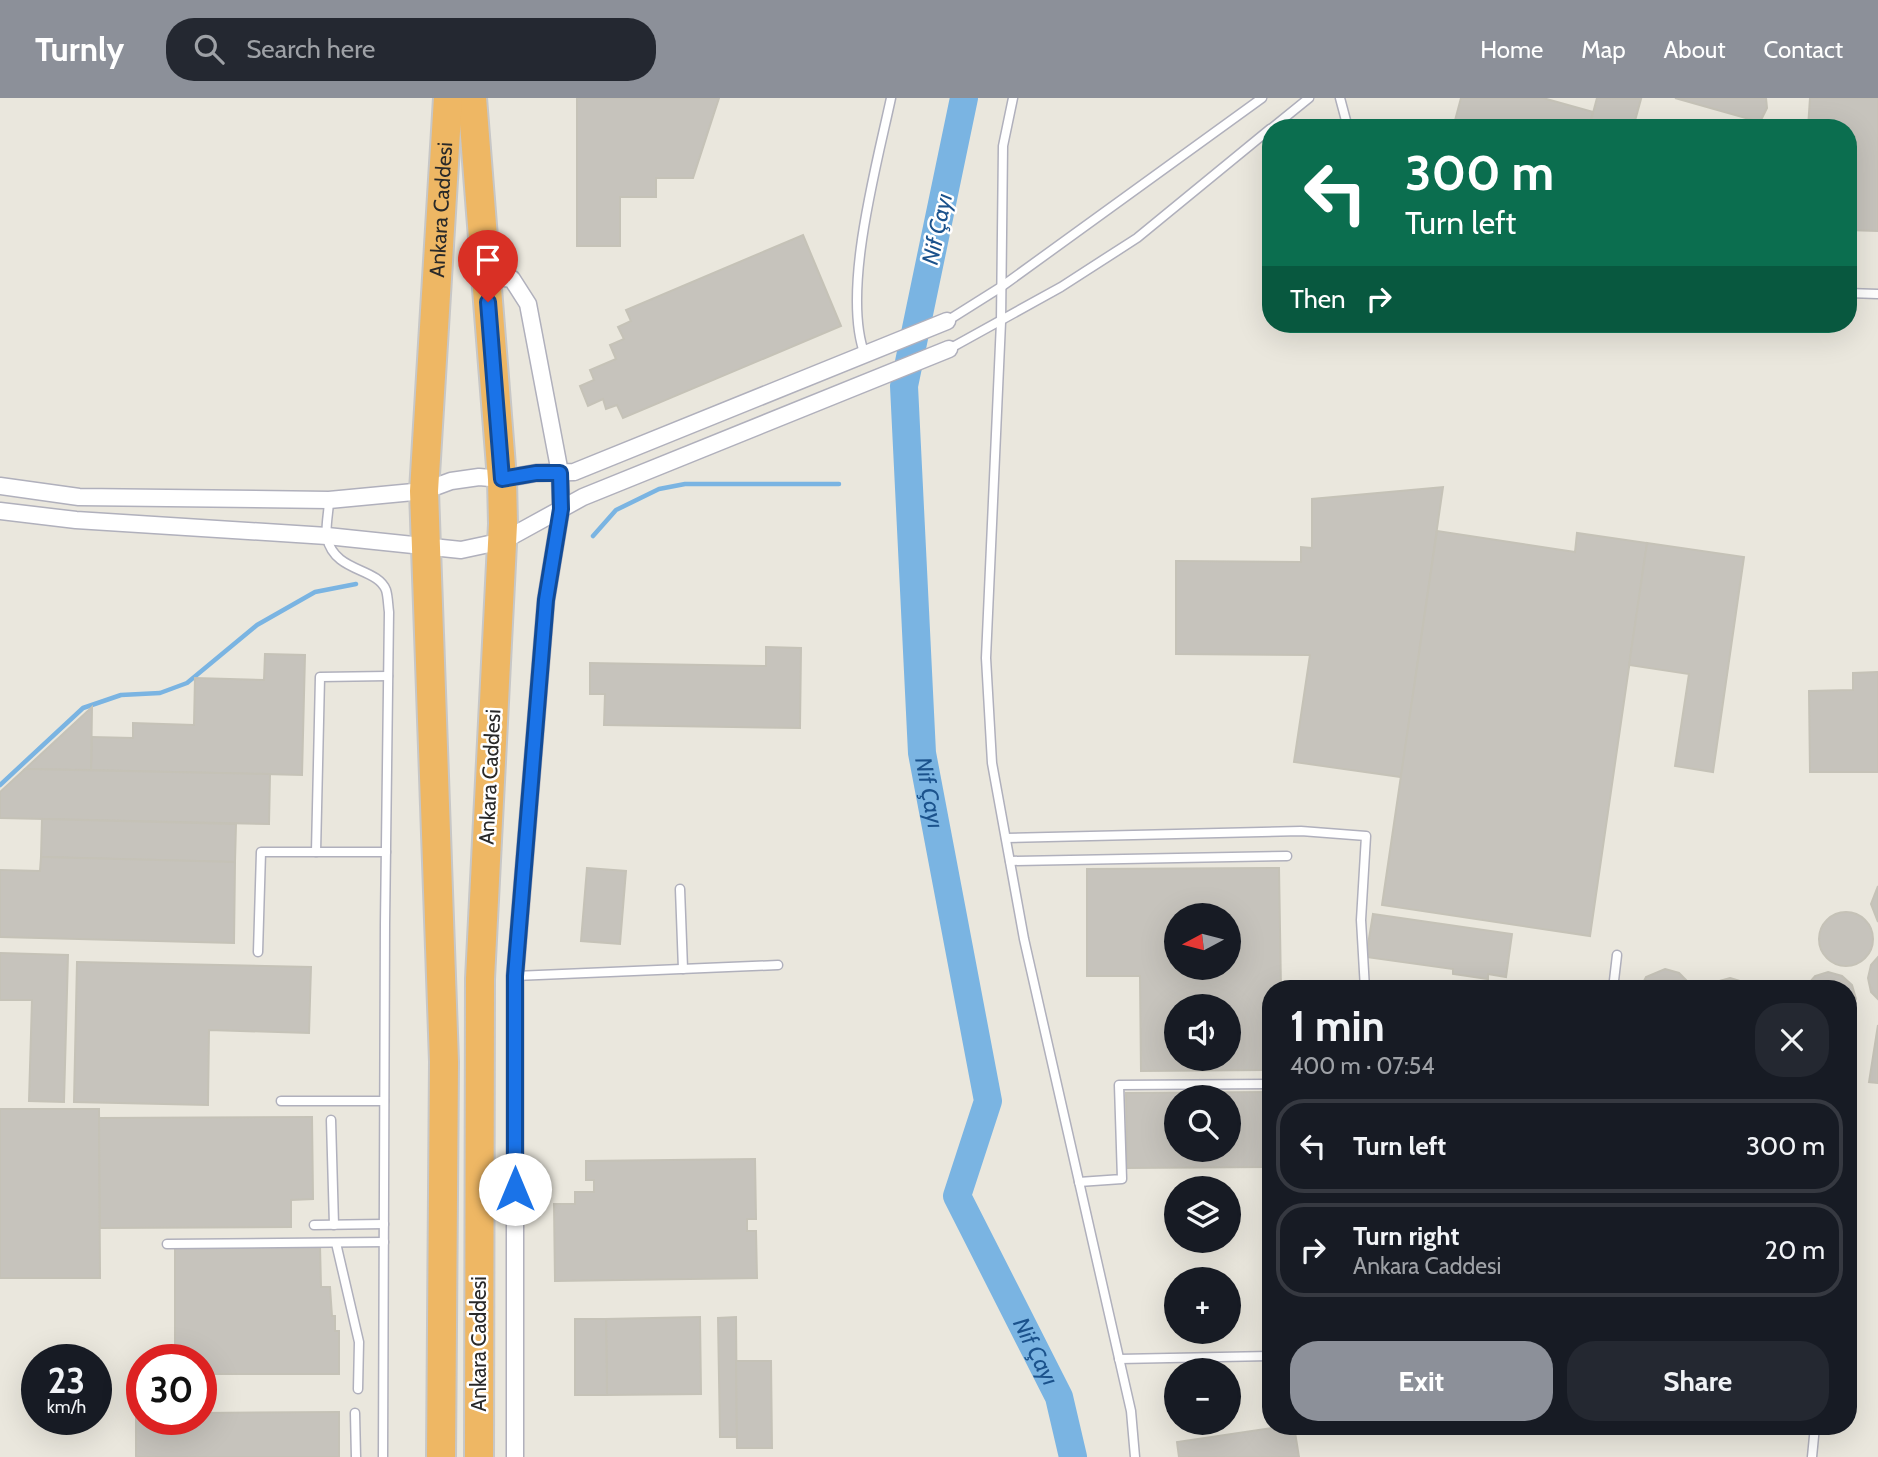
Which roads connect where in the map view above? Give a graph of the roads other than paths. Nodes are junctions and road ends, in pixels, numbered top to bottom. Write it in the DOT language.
graph roads {
  1 [pos="448,98"];
  2 [pos="472,98"];
  3 [pos="891,98"];
  4 [pos="1013,98"];
  5 [pos="1262,98"];
  6 [pos="1309,98"];
  7 [pos="1340,98"];
  8 [pos="1282,119"];
  9 [pos="1346,119"];
  10 [pos="1262,135"];
  11 [pos="486,276"];
  12 [pos="1001,287"];
  13 [pos="1857,293"];
  14 [pos="1878,294"];
  15 [pos="947,321"];
  16 [pos="1001,322"];
  17 [pos="949,349"];
  18 [pos="865,355"];
  19 [pos="874,379"];
  20 [pos="560,473"];
  21 [pos="502,479"];
  22 [pos="0,486"];
  23 [pos="424,491"];
  24 [pos="330,500"];
  25 [pos="561,509"];
  26 [pos="0,511"];
  27 [pos="327,536"];
  28 [pos="503,541"];
  29 [pos="424,547"];
  30 [pos="388,676"];
  31 [pos="1006,838"];
  32 [pos="316,852"];
  33 [pos="386,852"];
  34 [pos="1287,856"];
  35 [pos="1010,861"];
  36 [pos="681,889"];
  37 [pos="258,952"];
  38 [pos="1617,955"];
  39 [pos="778,965"];
  40 [pos="683,969"];
  41 [pos="515,976"];
  42 [pos="1364,980"];
  43 [pos="1614,980"];
  44 [pos="1262,1084"];
  45 [pos="281,1101"];
  46 [pos="384,1101"];
  47 [pos="331,1121"];
  48 [pos="1079,1182"];
  49 [pos="384,1224"];
  50 [pos="314,1225"];
  51 [pos="334,1225"];
  52 [pos="384,1242"];
  53 [pos="336,1243"];
  54 [pos="167,1244"];
  55 [pos="1262,1356"];
  56 [pos="1119,1359"];
  57 [pos="358,1389"];
  58 [pos="355,1413"];
  59 [pos="1814,1435"];
  60 [pos="356,1457"];
  61 [pos="383,1457"];
  62 [pos="441,1457"];
  63 [pos="479,1457"];
  64 [pos="515,1457"];
  65 [pos="1135,1457"];
  66 [pos="1812,1457"];
  1 -- 23 [label="highway, Ankara Caddesi"];
  2 -- 11 [label="highway, Ankara Caddesi"];
  3 -- 18 [label="lane"];
  4 -- 12 [label="lane"];
  5 -- 12 [label="lane"];
  6 -- 8 [label="lane"];
  7 -- 9 [label="lane"];
  10 -- 16 [label="lane"];
  11 -- 20 [label="street"];
  11 -- 21 [label="highway, Ankara Caddesi"];
  12 -- 15 [label="lane"];
  12 -- 16 [label="lane"];
  13 -- 14 [label="lane"];
  15 -- 18 [label="street"];
  16 -- 17 [label="lane"];
  16 -- 31 [label="lane"];
  17 -- 19 [label="street"];
  18 -- 19 [label="street"];
  18 -- 20 [label="street"];
  19 -- 25 [label="street"];
  20 -- 21 [label="street"];
  20 -- 25 [label="street"];
  21 -- 23 [label="street"];
  21 -- 28 [label="highway, Ankara Caddesi"];
  22 -- 24 [label="street"];
  23 -- 24 [label="street"];
  23 -- 29 [label="highway, Ankara Caddesi"];
  24 -- 27 [label="lane"];
  25 -- 28 [label="street"];
  25 -- 41 [label="street"];
  26 -- 27 [label="street"];
  27 -- 29 [label="street"];
  27 -- 30 [label="lane"];
  28 -- 29 [label="street"];
  28 -- 63 [label="highway, Ankara Caddesi"];
  29 -- 62 [label="highway, Ankara Caddesi"];
  30 -- 32 [label="lane"];
  30 -- 33 [label="lane"];
  31 -- 35 [label="lane"];
  31 -- 42 [label="lane"];
  32 -- 33 [label="lane"];
  32 -- 37 [label="lane"];
  33 -- 46 [label="lane"];
  34 -- 35 [label="lane"];
  35 -- 48 [label="lane"];
  36 -- 40 [label="lane"];
  38 -- 43 [label="lane"];
  39 -- 40 [label="lane"];
  40 -- 41 [label="lane"];
  41 -- 64 [label="street"];
  44 -- 48 [label="lane"];
  45 -- 46 [label="lane"];
  46 -- 49 [label="lane"];
  47 -- 51 [label="lane"];
  48 -- 56 [label="lane"];
  49 -- 51 [label="lane"];
  49 -- 52 [label="lane"];
  50 -- 51 [label="lane"];
  52 -- 53 [label="lane"];
  52 -- 61 [label="lane"];
  53 -- 54 [label="lane"];
  53 -- 57 [label="lane"];
  55 -- 56 [label="lane"];
  56 -- 65 [label="lane"];
  58 -- 60 [label="lane"];
  59 -- 66 [label="lane"];
}
